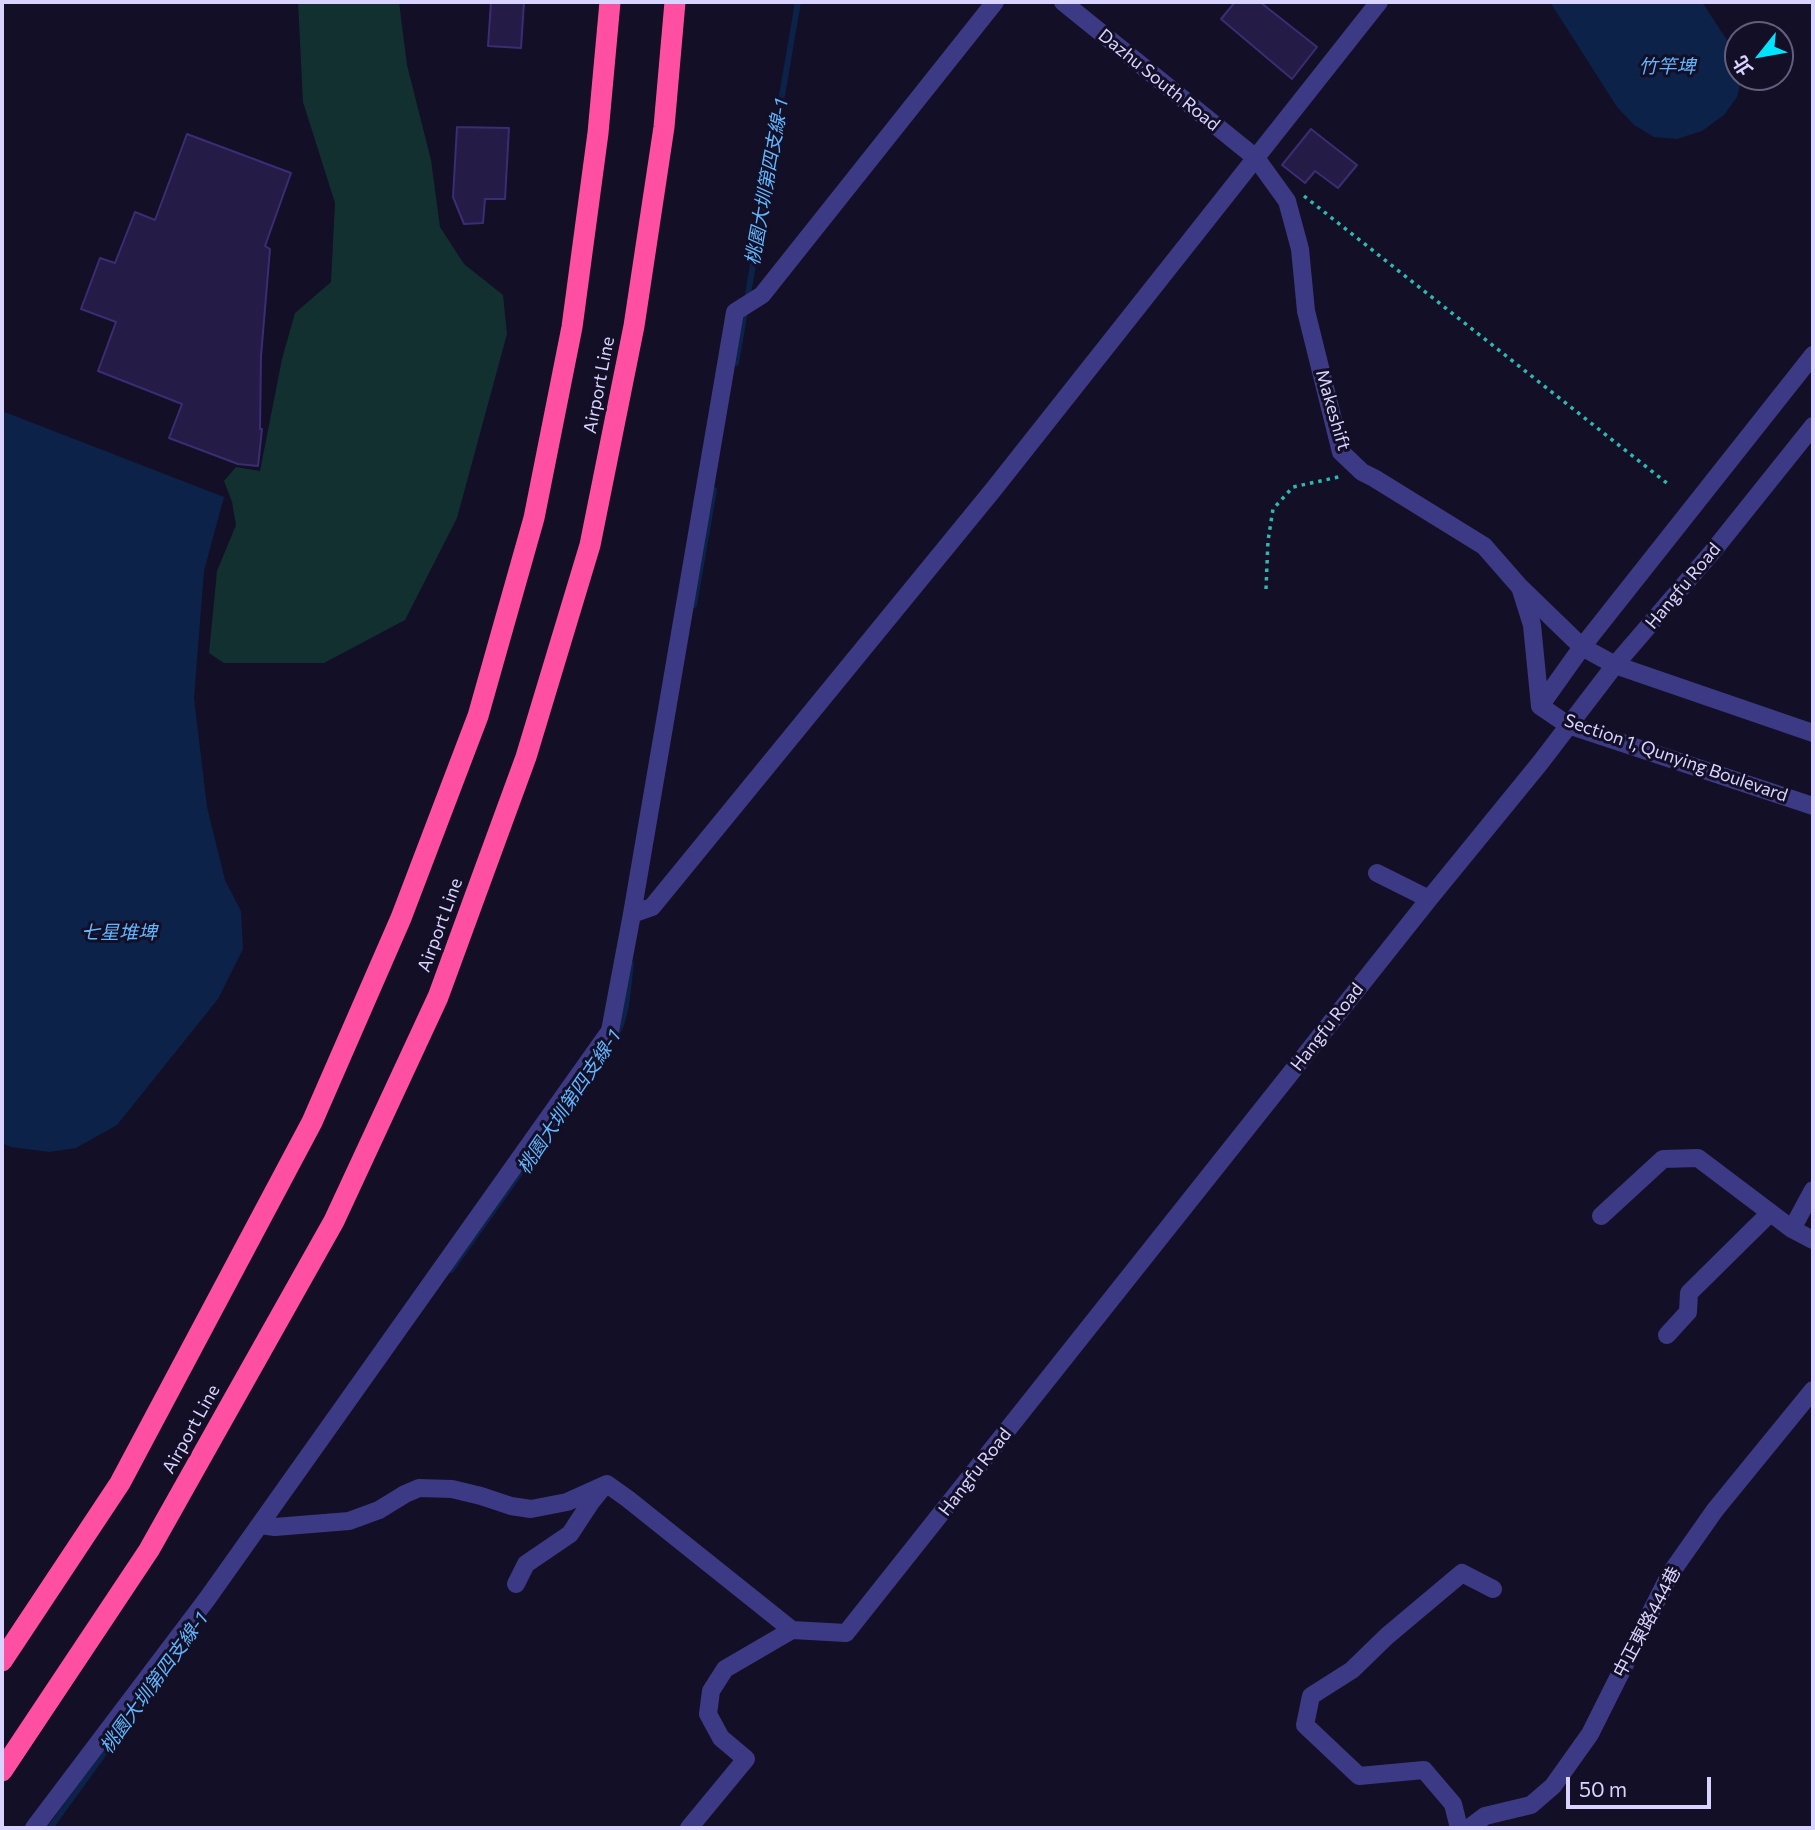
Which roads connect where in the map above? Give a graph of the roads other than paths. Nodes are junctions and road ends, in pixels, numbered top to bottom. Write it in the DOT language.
graph roads {
  1 [pos="610,2"];
  2 [pos="675,2"];
  3 [pos="995,2"];
  4 [pos="1063,2"];
  5 [pos="1380,2"];
  6 [pos="1256,158"];
  7 [pos="1813,355"];
  8 [pos="1813,426"];
  9 [pos="1520,586"];
  10 [pos="1581,647"];
  11 [pos="1615,665"];
  12 [pos="1541,706"];
  13 [pos="1568,725"];
  14 [pos="1813,733"];
  15 [pos="1813,806"];
  16 [pos="1377,873"];
  17 [pos="1429,899"];
  18 [pos="632,914"];
  19 [pos="1813,1190"];
  20 [pos="1770,1213"];
  21 [pos="1601,1216"];
  22 [pos="1793,1229"];
  23 [pos="1813,1240"];
  24 [pos="1667,1335"];
  25 [pos="1813,1390"];
  26 [pos="607,1484"];
  27 [pos="260,1525"];
  28 [pos="516,1584"];
  29 [pos="1493,1589"];
  30 [pos="792,1630"];
  31 [pos="2,1661"];
  32 [pos="2,1771"];
  33 [pos="34,1828"];
  34 [pos="689,1828"];
  35 [pos="1459,1828"];
  36 [pos="1469,1828"];
  1 -- 31 [label="highway, Airport Line"];
  2 -- 32 [label="highway, Airport Line"];
  3 -- 18 [label="street"];
  4 -- 6 [label="street, Dazhu South Road"];
  5 -- 6 [label="street"];
  6 -- 9 [label="street, Makeshift"];
  6 -- 18 [label="street"];
  7 -- 10 [label="street"];
  8 -- 11 [label="street, Hangfu Road"];
  9 -- 10 [label="street, Makeshift"];
  9 -- 12 [label="street, Makeshift"];
  10 -- 11 [label="street"];
  10 -- 12 [label="street"];
  11 -- 13 [label="street, Hangfu Road"];
  11 -- 14 [label="street"];
  12 -- 13 [label="street, Section 1, Qunying Boulevard"];
  13 -- 15 [label="street, Section 1, Qunying Boulevard"];
  13 -- 17 [label="street, Hangfu Road"];
  16 -- 17 [label="street"];
  17 -- 30 [label="street, Hangfu Road"];
  18 -- 27 [label="street"];
  19 -- 22 [label="street"];
  20 -- 21 [label="street"];
  20 -- 22 [label="street"];
  20 -- 24 [label="street"];
  22 -- 23 [label="street"];
  25 -- 36 [label="street, 中正東路444巷"];
  26 -- 27 [label="street"];
  26 -- 28 [label="street"];
  26 -- 30 [label="street"];
  27 -- 33 [label="street"];
  29 -- 35 [label="street"];
  30 -- 34 [label="street"];
}
